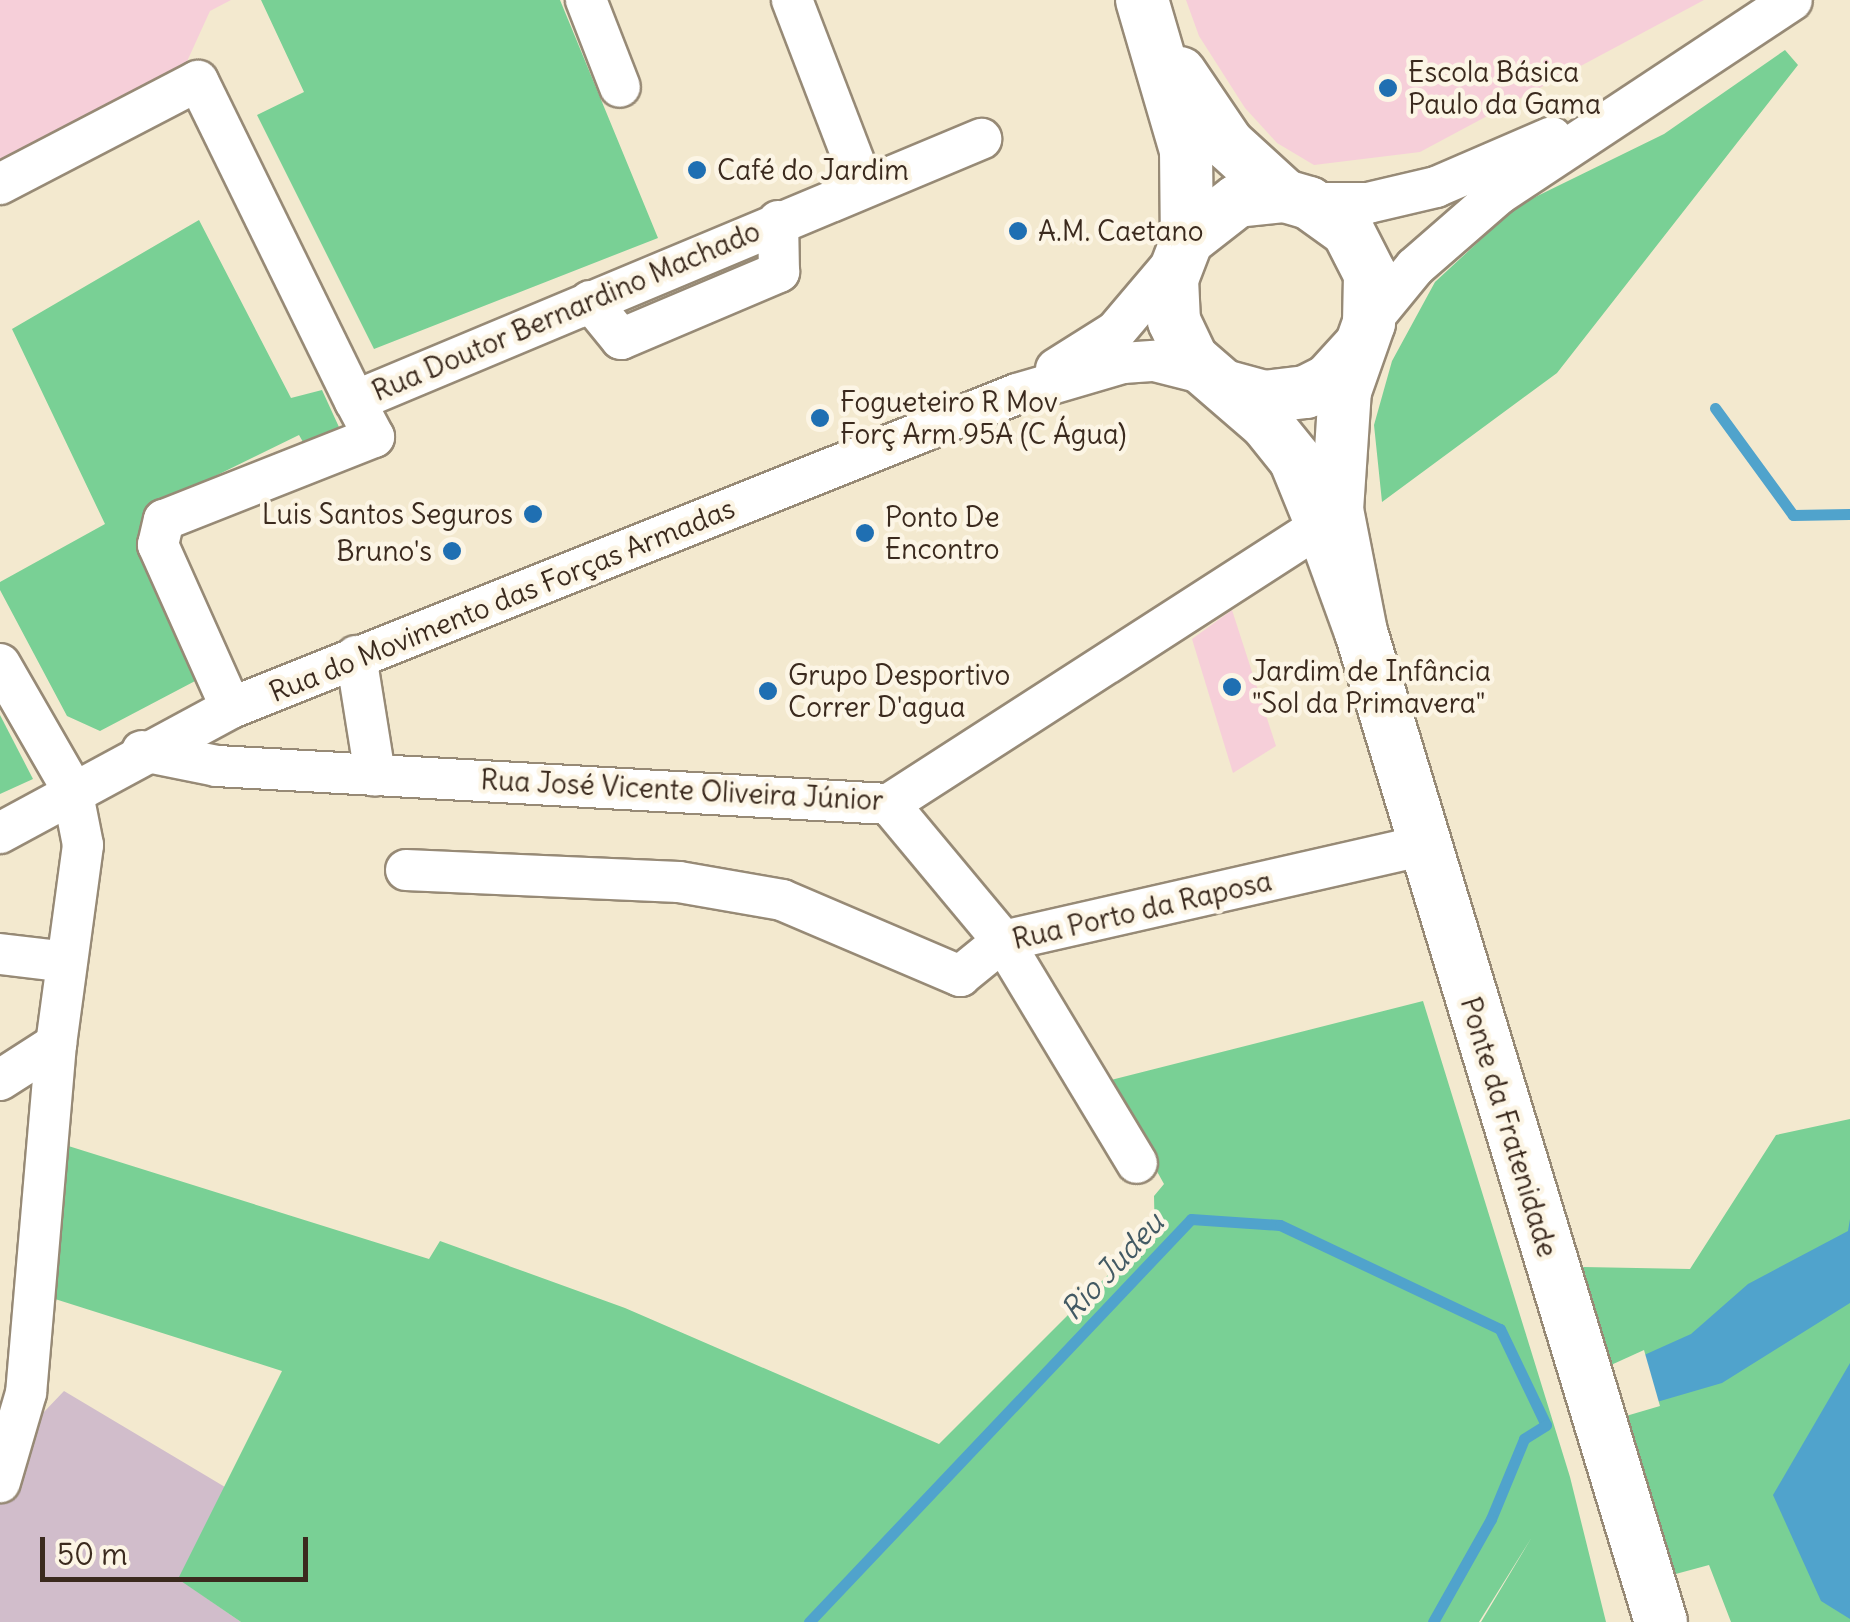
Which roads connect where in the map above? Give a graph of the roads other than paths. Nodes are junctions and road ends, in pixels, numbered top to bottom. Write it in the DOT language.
graph roads {
  1 [pos="586,0"];
  2 [pos="792,0"];
  3 [pos="1792,0"];
  4 [pos="1148,15"];
  5 [pos="620,86"];
  6 [pos="1629,104"];
  7 [pos="981,139"];
  8 [pos="0,184"];
  9 [pos="864,185"];
  10 [pos="1297,200"];
  11 [pos="1182,250"];
  12 [pos="1364,334"];
  13 [pos="1215,380"];
  14 [pos="1017,394"];
  15 [pos="355,401"];
  16 [pos="1322,524"];
  17 [pos="1360,632"];
  18 [pos="356,656"];
  19 [pos="0,664"];
  20 [pos="231,708"];
  21 [pos="142,751"];
  22 [pos="375,775"];
  23 [pos="72,789"];
  24 [pos="889,804"];
  25 [pos="0,833"];
  26 [pos="1424,844"];
  27 [pos="406,870"];
  28 [pos="1003,940"];
  29 [pos="0,954"];
  30 [pos="67,962"];
  31 [pos="56,1044"];
  32 [pos="0,1080"];
  33 [pos="1138,1163"];
  34 [pos="0,1482"];
  35 [pos="1654,1601"];
  1 -- 5 [label="street"];
  2 -- 9 [label="street"];
  3 -- 6 [label="street"];
  4 -- 10 [label="main road"];
  4 -- 11 [label="main road"];
  6 -- 10 [label="street"];
  6 -- 12 [label="street"];
  7 -- 9 [label="street, Rua Doutor Bernardino Machado"];
  8 -- 15 [label="street, Rua Doutor Bernardino Machado"];
  9 -- 15 [label="street, Rua Doutor Bernardino Machado"];
  10 -- 11 [label="main road"];
  10 -- 12 [label="main road"];
  11 -- 13 [label="main road"];
  11 -- 14 [label="street"];
  12 -- 13 [label="main road"];
  12 -- 17 [label="main road"];
  13 -- 14 [label="street"];
  13 -- 16 [label="main road"];
  14 -- 18 [label="street, Rua do Movimento das Forças Armadas"];
  15 -- 20 [label="street"];
  16 -- 17 [label="main road"];
  16 -- 24 [label="street, Rua José Vicente Oliveira Júnior"];
  17 -- 26 [label="main road, Ponte da Fratenidade"];
  18 -- 20 [label="street, Rua do Movimento das Forças Armadas"];
  18 -- 22 [label="street"];
  19 -- 23 [label="street"];
  20 -- 21 [label="street, Rua do Movimento das Forças Armadas"];
  21 -- 22 [label="street, Rua José Vicente Oliveira Júnior"];
  21 -- 23 [label="street, Rua do Movimento das Forças Armadas"];
  22 -- 24 [label="street, Rua José Vicente Oliveira Júnior"];
  23 -- 25 [label="street, Rua do Movimento das Forças Armadas"];
  23 -- 30 [label="street"];
  24 -- 28 [label="street"];
  26 -- 28 [label="street, Rua Porto da Raposa"];
  26 -- 35 [label="main road, Ponte da Fratenidade"];
  27 -- 28 [label="street, Rua Porto da Raposa"];
  28 -- 33 [label="street"];
  29 -- 30 [label="street"];
  30 -- 31 [label="street"];
  31 -- 32 [label="street"];
  31 -- 34 [label="street"];
}
